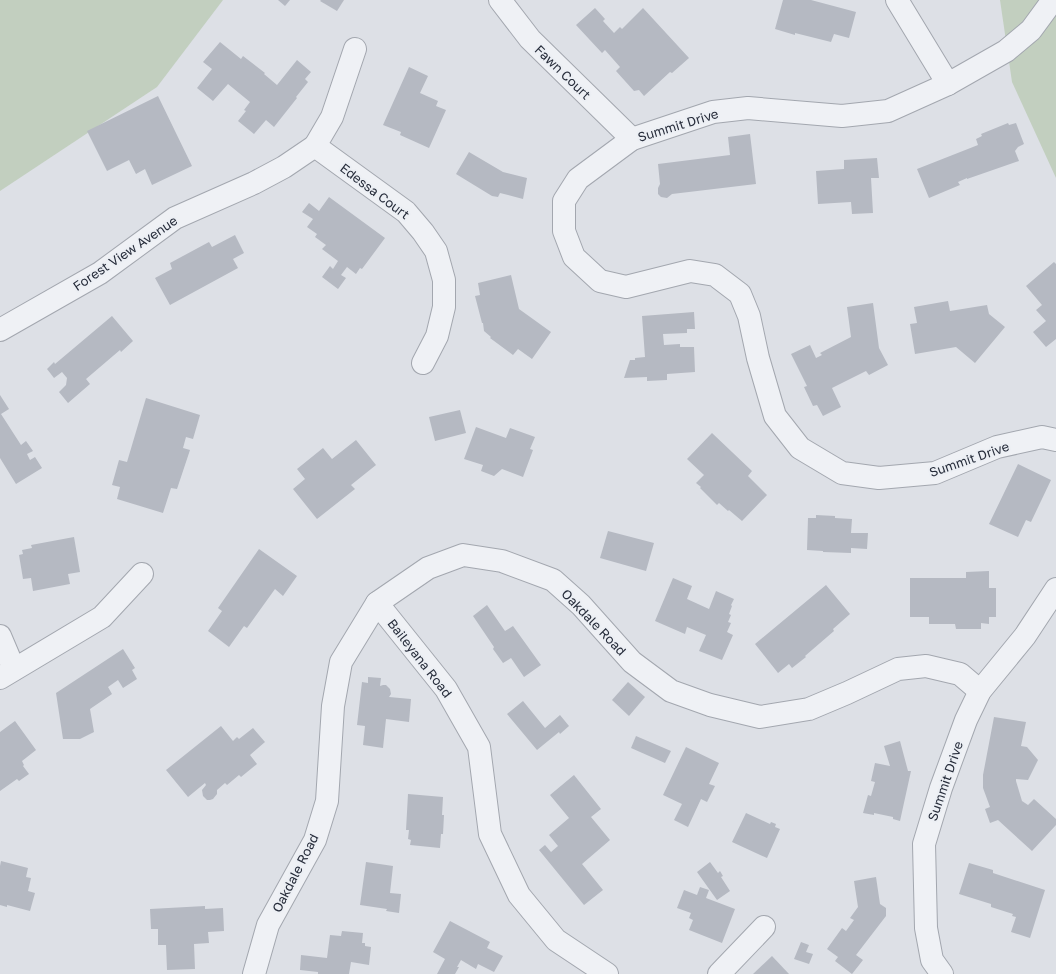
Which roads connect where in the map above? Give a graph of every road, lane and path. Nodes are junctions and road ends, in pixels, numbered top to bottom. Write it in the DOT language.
graph roads {
  1 [pos="500,0"];
  2 [pos="897,0"];
  3 [pos="1053,0"];
  4 [pos="355,49"];
  5 [pos="948,84"];
  6 [pos="632,139"];
  7 [pos="314,146"];
  8 [pos="0,330"];
  9 [pos="423,363"];
  10 [pos="1056,440"];
  11 [pos="142,574"];
  12 [pos="1056,589"];
  13 [pos="377,603"];
  14 [pos="0,636"];
  15 [pos="7,674"];
  16 [pos="980,691"];
  17 [pos="764,927"];
  18 [pos="254,974"];
  19 [pos="607,974"];
  20 [pos="719,974"];
  21 [pos="942,974"];
  1 -- 6 [label="street, Fawn Court"];
  2 -- 5 [label="street"];
  3 -- 5 [label="street, Summit Drive"];
  4 -- 7 [label="street"];
  5 -- 6 [label="street, Summit Drive"];
  6 -- 10 [label="street, Summit Drive"];
  7 -- 8 [label="street, Forest View Avenue"];
  7 -- 9 [label="street, Edessa Court"];
  11 -- 15 [label="street"];
  12 -- 16 [label="street, Summit Drive"];
  13 -- 16 [label="street, Oakdale Road"];
  13 -- 18 [label="street, Oakdale Road"];
  13 -- 19 [label="street, Baileyana Road"];
  14 -- 15 [label="street"];
  16 -- 21 [label="street, Summit Drive"];
  17 -- 20 [label="street"];
}
